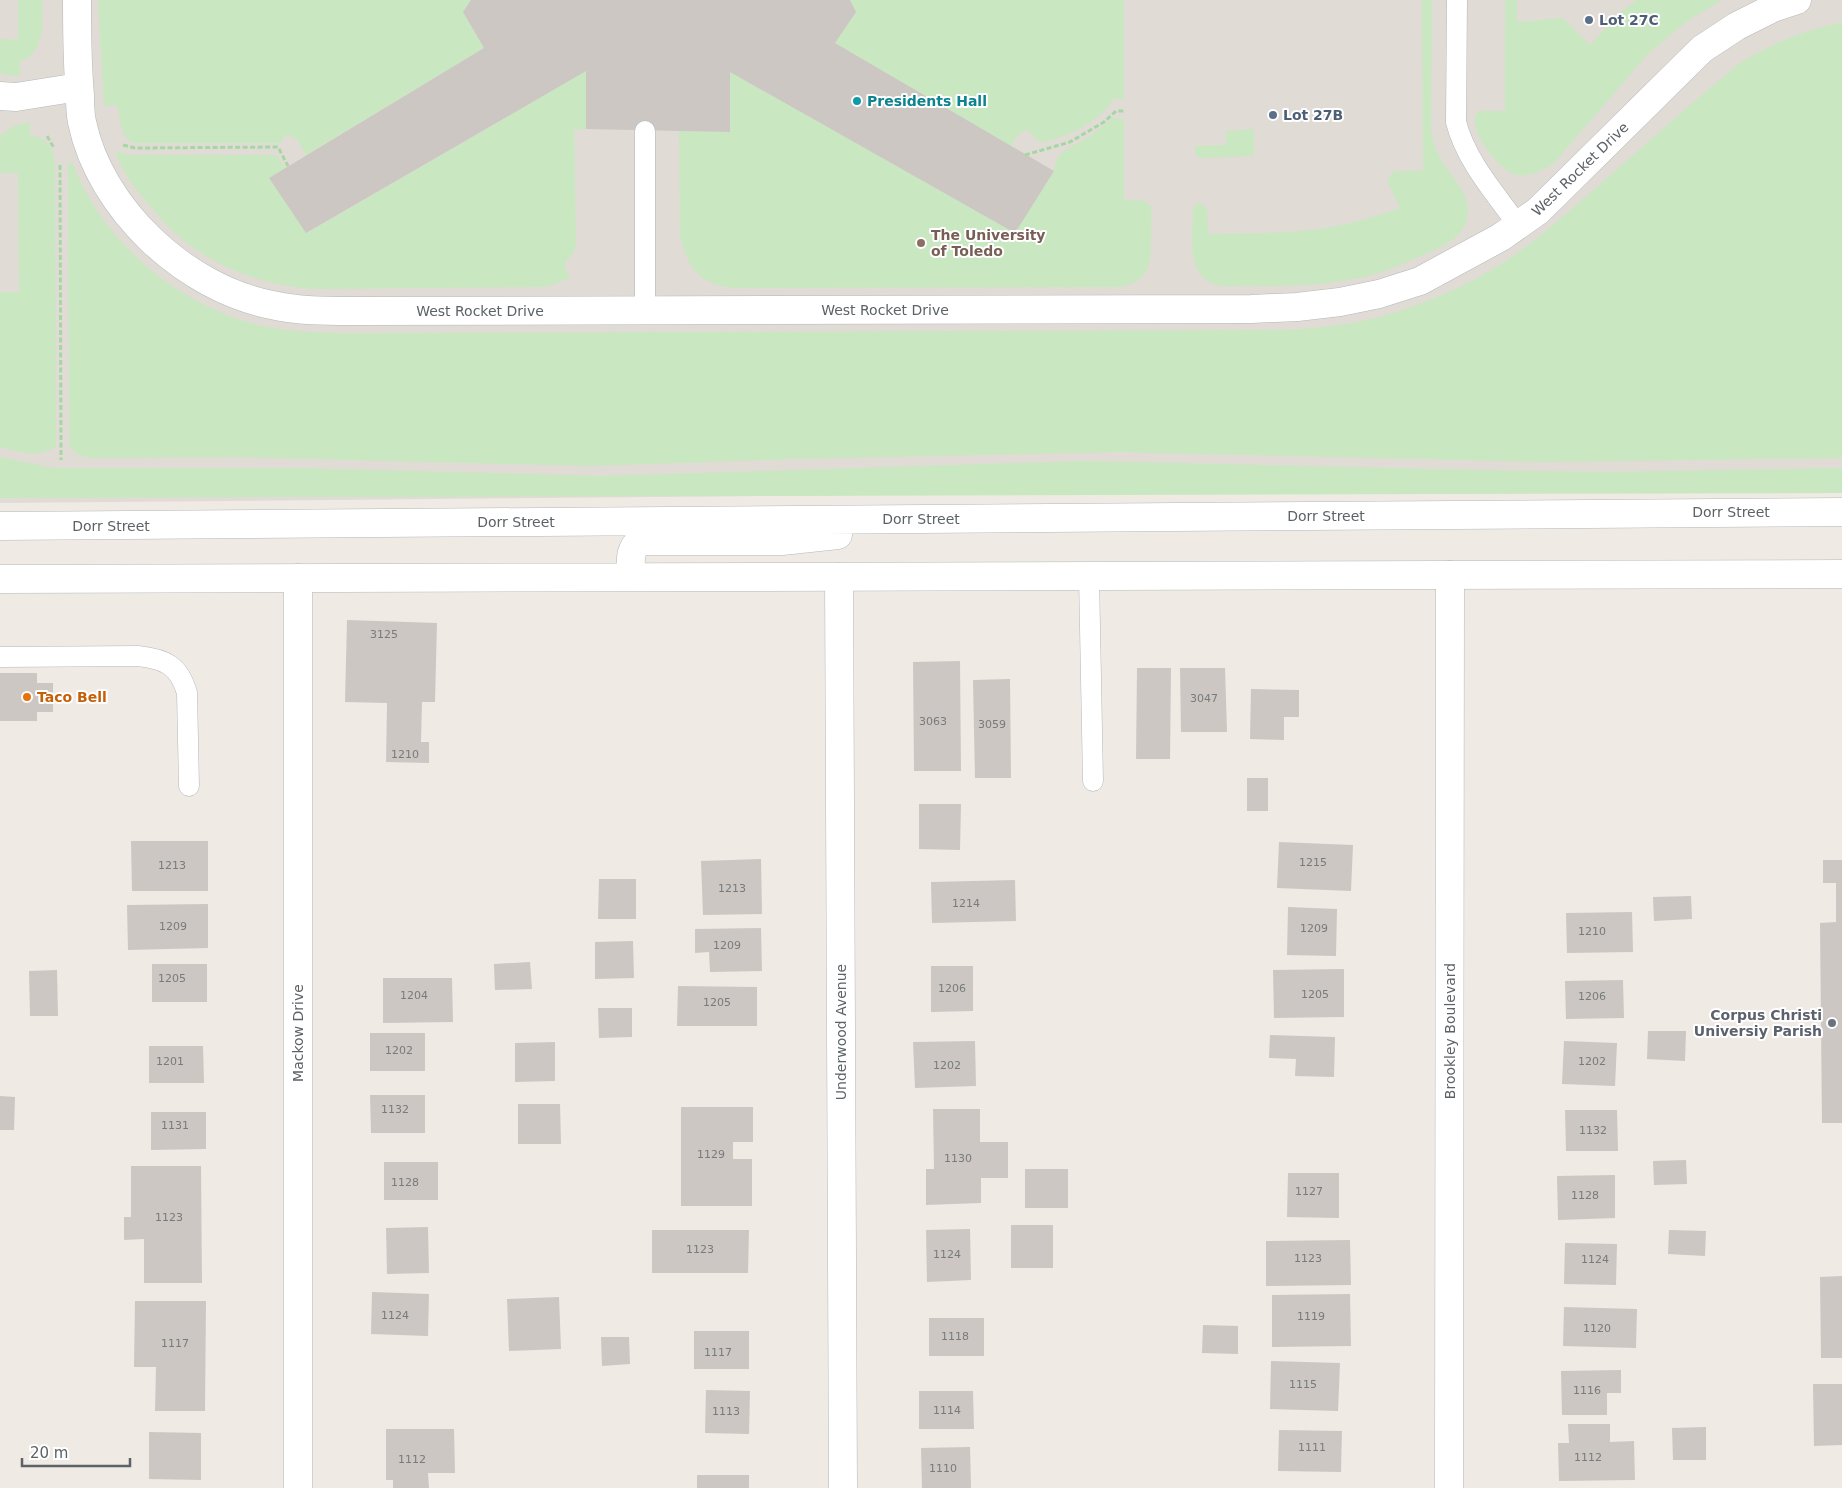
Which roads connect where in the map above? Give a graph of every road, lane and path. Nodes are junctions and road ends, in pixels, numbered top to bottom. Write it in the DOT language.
graph roads {
  1 [pos="77,0"];
  2 [pos="1457,0"];
  3 [pos="1797,0"];
  4 [pos="79,87"];
  5 [pos="0,96"];
  6 [pos="1124,111"];
  7 [pos="645,130"];
  8 [pos="47,136"];
  9 [pos="119,140"];
  10 [pos="55,150"];
  11 [pos="1025,154"];
  12 [pos="60,158"];
  13 [pos="288,166"];
  14 [pos="1518,225"];
  15 [pos="645,310"];
  16 [pos="61,460"];
  17 [pos="1842,512"];
  18 [pos="984,518"];
  19 [pos="0,526"];
  20 [pos="1842,574"];
  21 [pos="1450,575"];
  22 [pos="1089,576"];
  23 [pos="631,577"];
  24 [pos="839,577"];
  25 [pos="298,578"];
  26 [pos="0,579"];
  27 [pos="0,657"];
  28 [pos="1093,781"];
  29 [pos="189,786"];
  30 [pos="298,1488"];
  31 [pos="843,1488"];
  32 [pos="1449,1488"];
  1 -- 4 [label="street, West Rocket Drive"];
  2 -- 14 [label="lane"];
  3 -- 14 [label="street, West Rocket Drive"];
  4 -- 5 [label="street"];
  4 -- 15 [label="street, West Rocket Drive"];
  6 -- 11 [label="path"];
  7 -- 15 [label="lane"];
  8 -- 10 [label="path"];
  9 -- 13 [label="path"];
  12 -- 16 [label="path"];
  14 -- 15 [label="street, West Rocket Drive"];
  17 -- 18 [label="street, Dorr Street"];
  18 -- 19 [label="street, Dorr Street"];
  18 -- 23 [label="street"];
  20 -- 21 [label="street"];
  21 -- 22 [label="street"];
  21 -- 32 [label="street, Brookley Boulevard"];
  22 -- 24 [label="street"];
  22 -- 28 [label="lane"];
  23 -- 24 [label="street"];
  23 -- 25 [label="street"];
  24 -- 31 [label="street, Underwood Avenue"];
  25 -- 26 [label="street"];
  25 -- 30 [label="street, Mackow Drive"];
  27 -- 29 [label="lane"];
}
